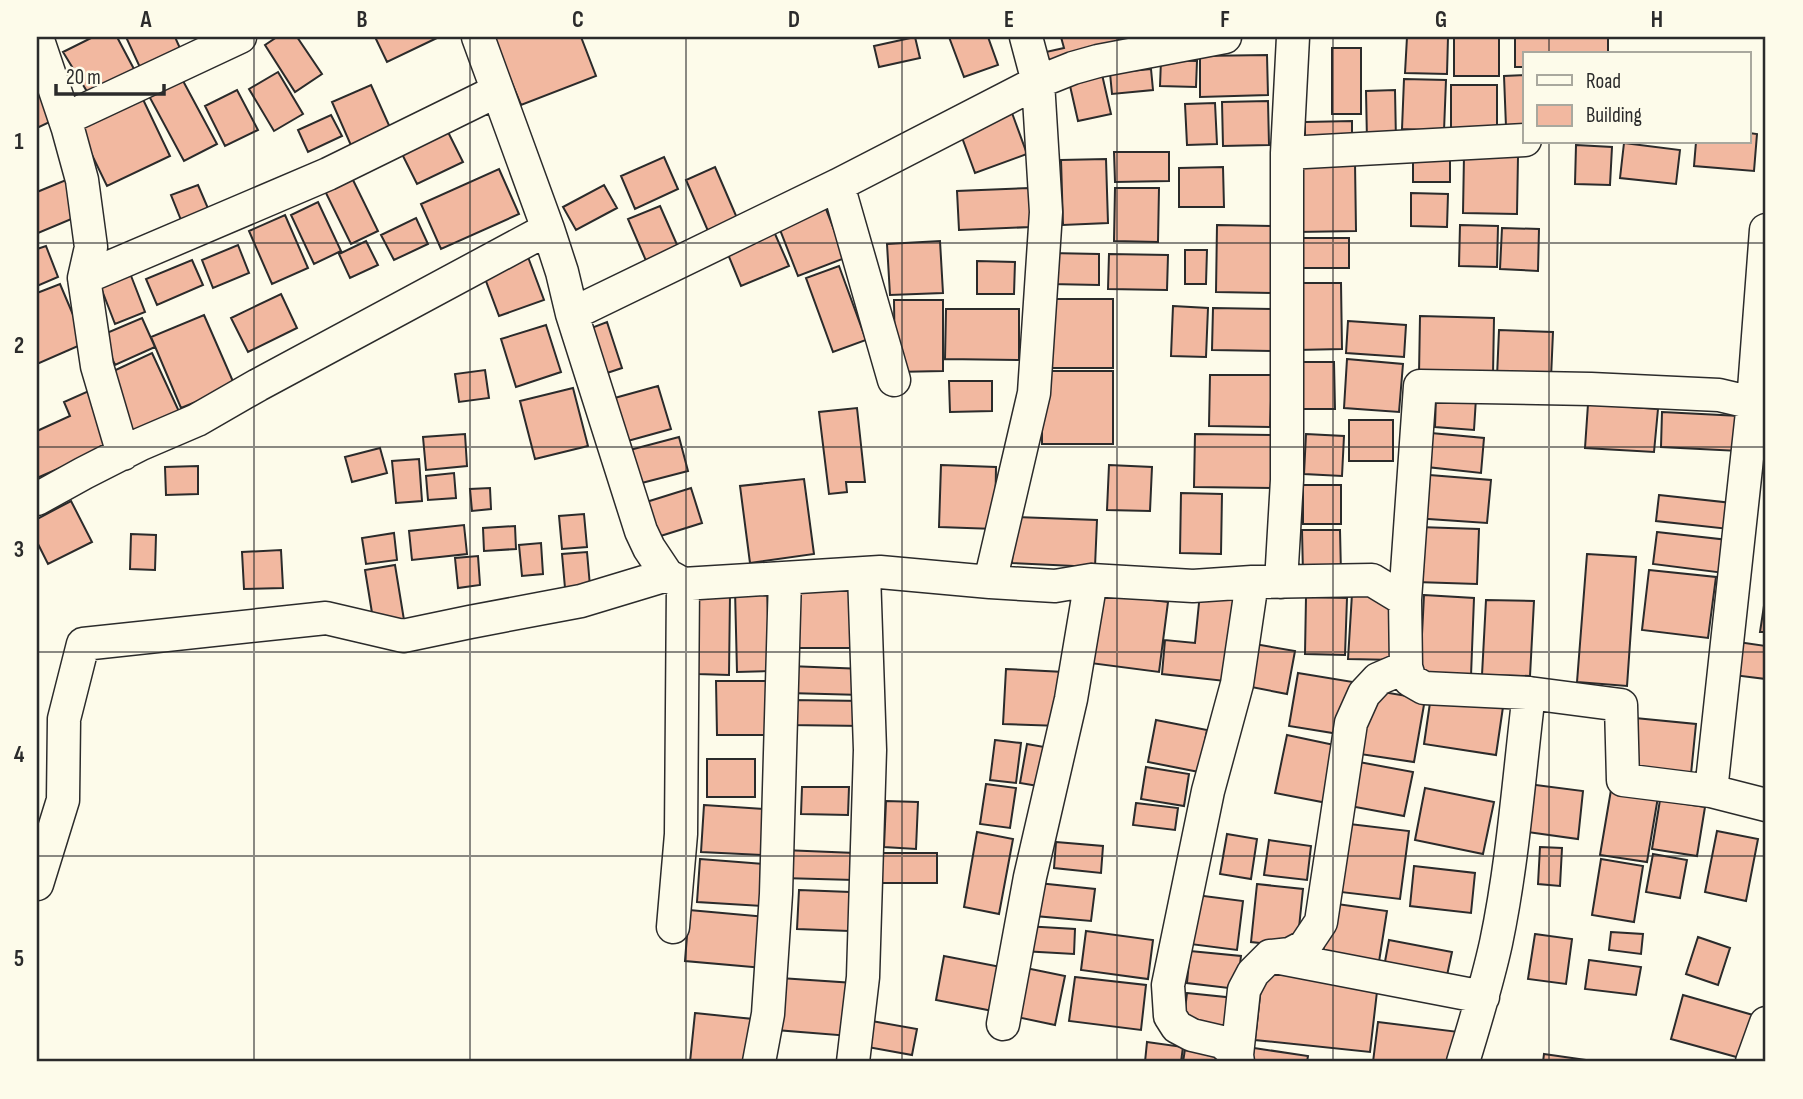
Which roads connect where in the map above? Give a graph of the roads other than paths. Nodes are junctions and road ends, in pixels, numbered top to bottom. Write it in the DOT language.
graph roads {
  1 [pos="37,37"];
  2 [pos="240,37"];
  3 [pos="478,37"];
  4 [pos="1026,37"];
  5 [pos="1225,37"];
  6 [pos="1293,37"];
  7 [pos="1038,82"];
  8 [pos="497,91"];
  9 [pos="65,119"];
  10 [pos="1523,140"];
  11 [pos="1287,153"];
  12 [pos="838,185"];
  13 [pos="548,229"];
  14 [pos="1766,230"];
  15 [pos="84,278"];
  16 [pos="572,314"];
  17 [pos="894,380"];
  18 [pos="1760,404"];
  19 [pos="123,454"];
  20 [pos="37,499"];
  21 [pos="863,573"];
  22 [pos="785,578"];
  23 [pos="675,579"];
  24 [pos="1091,580"];
  25 [pos="990,582"];
  26 [pos="1266,582"];
  27 [pos="1405,600"];
  28 [pos="1406,667"];
  29 [pos="1529,693"];
  30 [pos="1711,792"];
  31 [pos="50,798"];
  32 [pos="1766,805"];
  33 [pos="37,884"];
  34 [pos="673,927"];
  35 [pos="1270,956"];
  36 [pos="1483,997"];
  37 [pos="1766,1023"];
  38 [pos="1003,1024"];
  39 [pos="1237,1059"];
  40 [pos="759,1062"];
  41 [pos="853,1062"];
  42 [pos="1463,1062"];
  43 [pos="1752,1062"];
  1 -- 9 [label="street"];
  2 -- 9 [label="street"];
  3 -- 8 [label="street"];
  4 -- 7 [label="street"];
  5 -- 7 [label="street"];
  6 -- 11 [label="street"];
  7 -- 12 [label="street"];
  7 -- 25 [label="street"];
  8 -- 13 [label="street"];
  8 -- 15 [label="street"];
  9 -- 15 [label="street"];
  10 -- 11 [label="street"];
  11 -- 26 [label="street"];
  12 -- 16 [label="street"];
  12 -- 17 [label="street"];
  13 -- 16 [label="street"];
  13 -- 19 [label="street"];
  14 -- 18 [label="street"];
  15 -- 19 [label="street"];
  16 -- 23 [label="street"];
  18 -- 27 [label="street"];
  18 -- 30 [label="street"];
  19 -- 20 [label="street"];
  21 -- 22 [label="street"];
  21 -- 25 [label="street"];
  21 -- 41 [label="street"];
  22 -- 23 [label="street"];
  22 -- 40 [label="street"];
  23 -- 31 [label="street"];
  23 -- 34 [label="street"];
  24 -- 25 [label="street"];
  24 -- 26 [label="street"];
  24 -- 38 [label="street"];
  26 -- 27 [label="street"];
  26 -- 39 [label="street"];
  27 -- 28 [label="street"];
  28 -- 29 [label="street"];
  28 -- 35 [label="street"];
  29 -- 30 [label="street"];
  29 -- 36 [label="street"];
  30 -- 32 [label="street"];
  31 -- 33 [label="street"];
  35 -- 36 [label="street"];
  35 -- 39 [label="street"];
  36 -- 42 [label="street"];
  37 -- 43 [label="street"];
}
